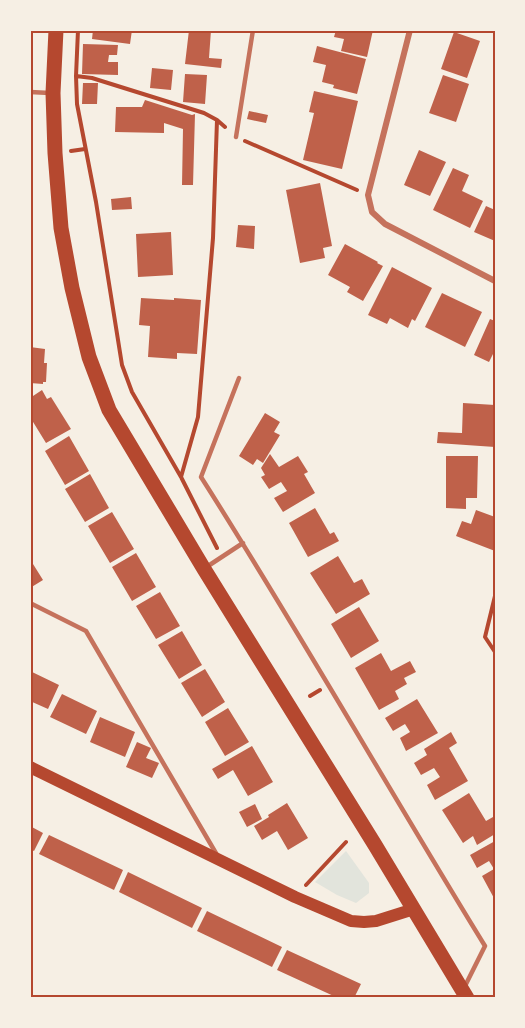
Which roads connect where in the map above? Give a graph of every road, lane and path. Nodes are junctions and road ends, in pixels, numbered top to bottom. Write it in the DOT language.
graph roads {
  1 [pos="56,30"];
  2 [pos="78,30"];
  3 [pos="253,30"];
  4 [pos="410,30"];
  5 [pos="76,76"];
  6 [pos="30,92"];
  7 [pos="53,93"];
  8 [pos="217,120"];
  9 [pos="236,137"];
  10 [pos="85,149"];
  11 [pos="67,152"];
  12 [pos="368,195"];
  13 [pos="495,281"];
  14 [pos="239,378"];
  15 [pos="181,477"];
  16 [pos="243,543"];
  17 [pos="223,557"];
  18 [pos="204,569"];
  19 [pos="495,596"];
  20 [pos="30,603"];
  21 [pos="495,651"];
  22 [pos="30,767"];
  23 [pos="346,842"];
  24 [pos="220,860"];
  25 [pos="296,897"];
  26 [pos="414,909"];
  27 [pos="465,994"];
  1 -- 7 [label="main road"];
  2 -- 5 [label="path"];
  3 -- 9 [label="lane"];
  4 -- 12 [label="street"];
  5 -- 8 [label="path"];
  5 -- 10 [label="path"];
  6 -- 7 [label="lane"];
  7 -- 18 [label="main road"];
  8 -- 9 [label="path"];
  8 -- 15 [label="path"];
  9 -- 12 [label="path"];
  10 -- 11 [label="path"];
  10 -- 15 [label="path"];
  12 -- 13 [label="street"];
  14 -- 16 [label="lane"];
  15 -- 17 [label="path"];
  16 -- 17 [label="lane"];
  16 -- 27 [label="lane"];
  17 -- 18 [label="lane"];
  18 -- 26 [label="main road"];
  19 -- 21 [label="path"];
  20 -- 24 [label="lane"];
  22 -- 24 [label="main road"];
  23 -- 25 [label="path"];
  24 -- 25 [label="main road"];
  25 -- 26 [label="main road"];
  26 -- 27 [label="main road"];
}
